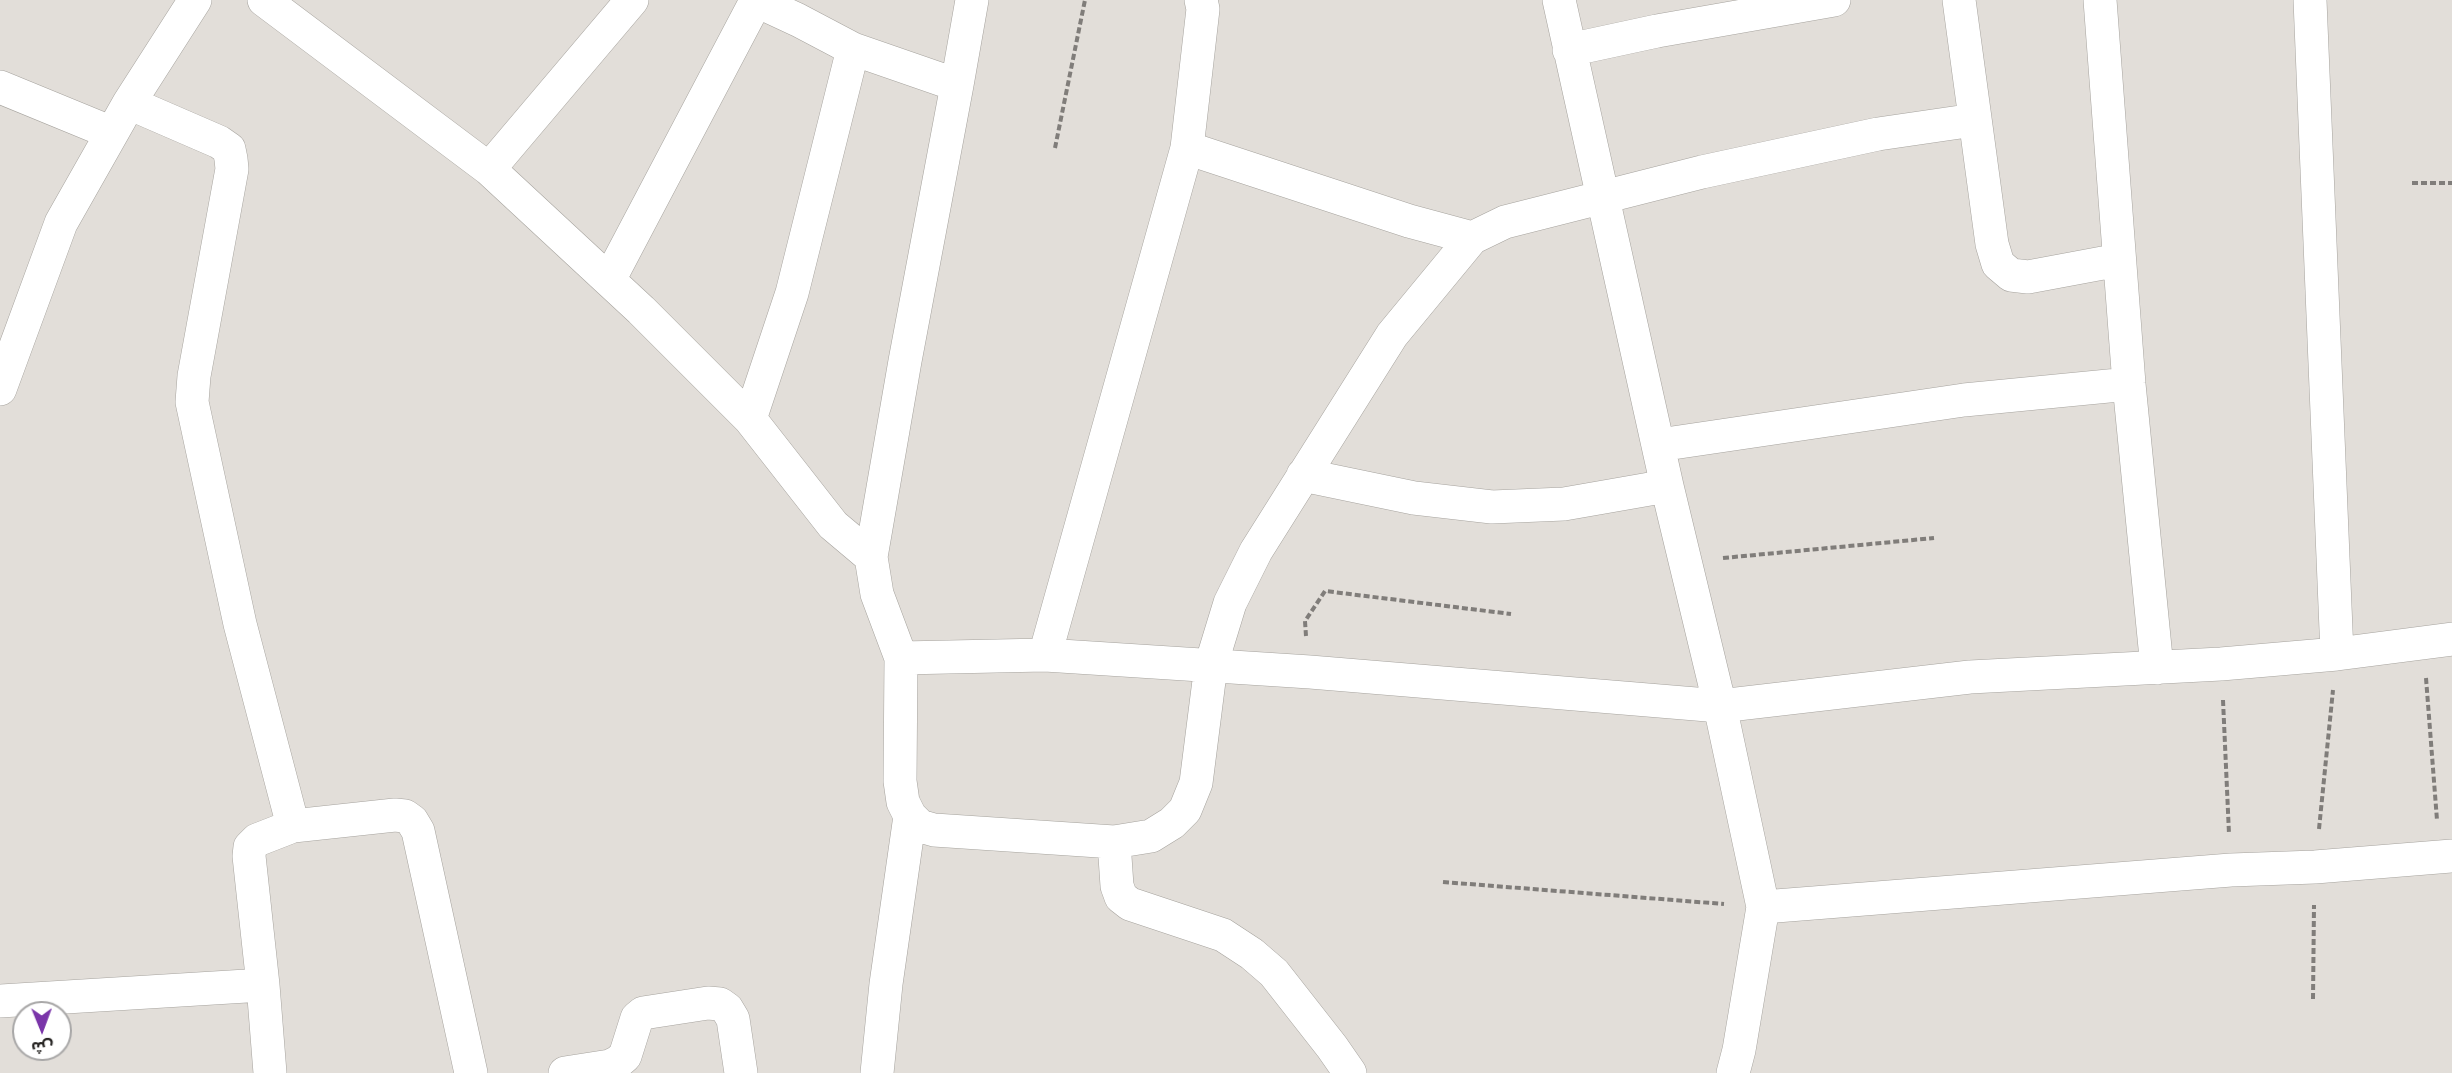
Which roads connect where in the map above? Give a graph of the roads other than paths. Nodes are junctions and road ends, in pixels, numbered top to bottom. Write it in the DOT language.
graph roads {
  1 [pos="195,0"];
  2 [pos="264,0"];
  3 [pos="632,0"];
  4 [pos="972,0"];
  5 [pos="1201,0"];
  6 [pos="1559,0"];
  7 [pos="1834,0"];
  8 [pos="1959,0"];
  9 [pos="2100,0"];
  10 [pos="2310,0"];
  11 [pos="755,1"];
  12 [pos="800,10"];
  13 [pos="853,49"];
  14 [pos="1569,50"];
  15 [pos="957,85"];
  16 [pos="0,87"];
  17 [pos="129,103"];
  18 [pos="1974,120"];
  19 [pos="112,134"];
  20 [pos="1187,148"];
  21 [pos="489,169"];
  22 [pos="1602,199"];
  23 [pos="1472,238"];
  24 [pos="2120,260"];
  25 [pos="609,280"];
  26 [pos="2129,384"];
  27 [pos="0,388"];
  28 [pos="750,418"];
  29 [pos="1659,445"];
  30 [pos="1303,476"];
  31 [pos="1667,486"];
  32 [pos="871,557"];
  33 [pos="2438,642"];
  34 [pos="2337,654"];
  35 [pos="1045,655"];
  36 [pos="901,657"];
  37 [pos="1211,665"];
  38 [pos="2157,668"];
  39 [pos="1720,706"];
  40 [pos="910,816"];
  41 [pos="293,826"];
  42 [pos="1114,842"];
  43 [pos="2446,856"];
  44 [pos="1763,907"];
  45 [pos="263,985"];
  46 [pos="0,1001"];
  47 [pos="270,1073"];
  48 [pos="471,1073"];
  49 [pos="565,1073"];
  50 [pos="741,1073"];
  51 [pos="877,1073"];
  52 [pos="1350,1073"];
  53 [pos="1732,1073"];
  1 -- 17 [label="street"];
  2 -- 21 [label="street"];
  3 -- 21 [label="street"];
  4 -- 15 [label="street"];
  5 -- 20 [label="street"];
  6 -- 14 [label="street"];
  7 -- 14 [label="street"];
  8 -- 18 [label="street"];
  9 -- 24 [label="street"];
  10 -- 34 [label="street"];
  11 -- 12 [label="street"];
  11 -- 25 [label="street"];
  12 -- 13 [label="street"];
  13 -- 15 [label="street"];
  13 -- 28 [label="street"];
  14 -- 22 [label="street"];
  15 -- 32 [label="street"];
  16 -- 19 [label="street"];
  17 -- 19 [label="street"];
  17 -- 41 [label="street"];
  18 -- 22 [label="street"];
  18 -- 24 [label="street"];
  19 -- 27 [label="street"];
  20 -- 23 [label="street"];
  20 -- 35 [label="street"];
  21 -- 25 [label="street"];
  22 -- 23 [label="street"];
  22 -- 29 [label="street"];
  23 -- 30 [label="street"];
  24 -- 26 [label="street"];
  25 -- 28 [label="street"];
  26 -- 29 [label="street"];
  26 -- 38 [label="street"];
  28 -- 32 [label="street"];
  29 -- 31 [label="street"];
  30 -- 31 [label="street"];
  30 -- 37 [label="street"];
  31 -- 39 [label="street"];
  32 -- 36 [label="street"];
  33 -- 34 [label="street"];
  34 -- 38 [label="street"];
  35 -- 36 [label="street"];
  35 -- 37 [label="street"];
  36 -- 40 [label="street"];
  37 -- 39 [label="street"];
  37 -- 42 [label="street"];
  38 -- 39 [label="street"];
  39 -- 44 [label="street"];
  40 -- 42 [label="street"];
  40 -- 51 [label="street"];
  41 -- 45 [label="street"];
  41 -- 48 [label="street"];
  42 -- 52 [label="street"];
  43 -- 44 [label="street"];
  44 -- 53 [label="street"];
  45 -- 46 [label="street"];
  45 -- 47 [label="street"];
  49 -- 50 [label="street"];
}
